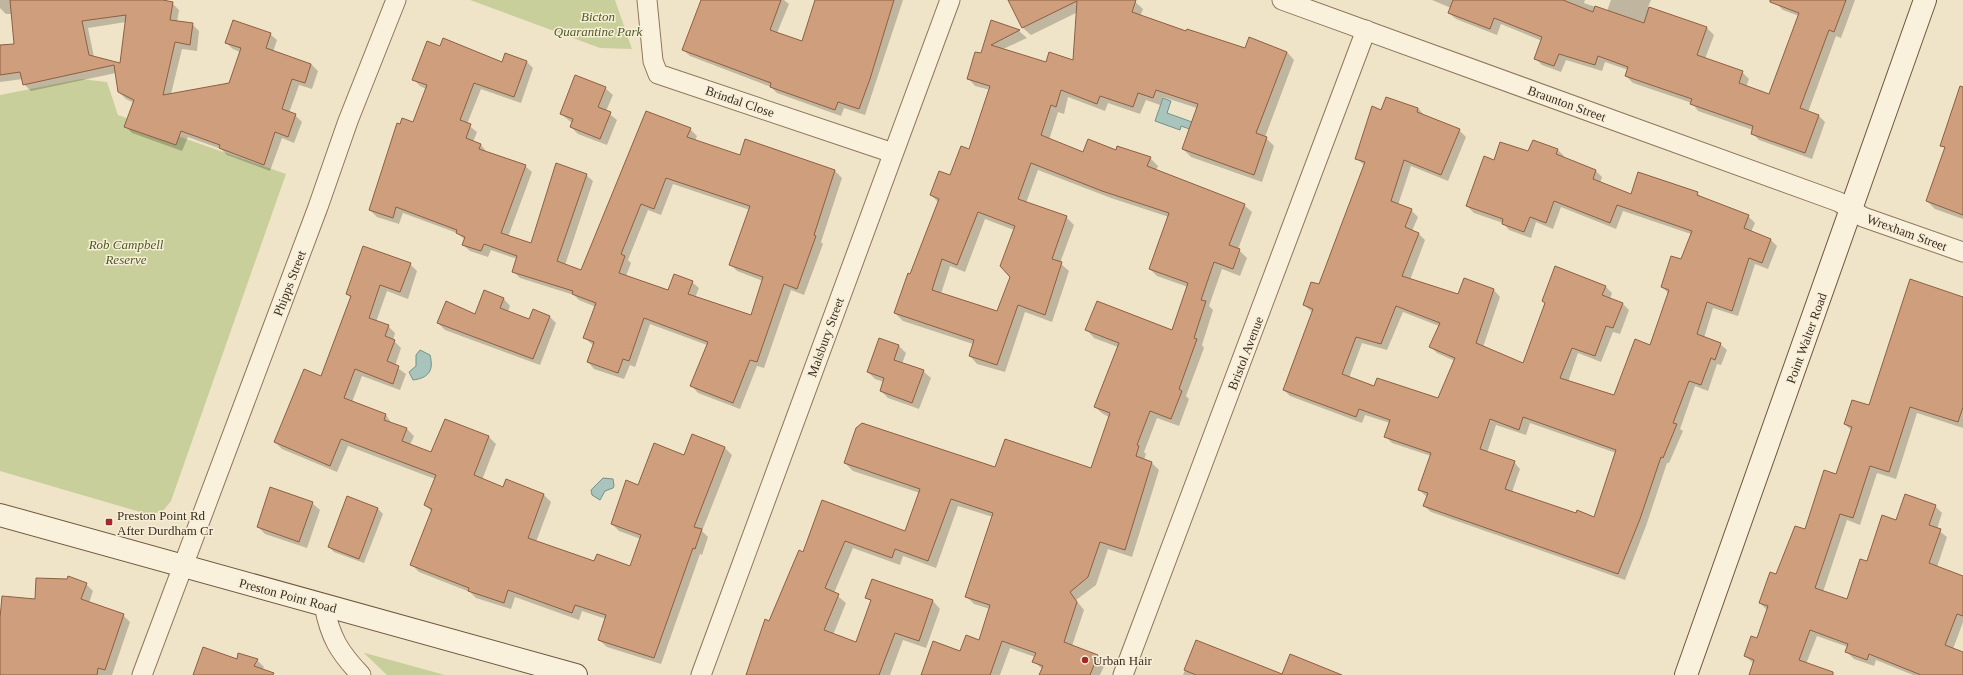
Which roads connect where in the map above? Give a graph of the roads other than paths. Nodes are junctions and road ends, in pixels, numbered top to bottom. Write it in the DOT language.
graph roads {
  1 [pos="396,0"];
  2 [pos="647,0"];
  3 [pos="950,0"];
  4 [pos="1282,0"];
  5 [pos="1924,0"];
  6 [pos="1366,30"];
  7 [pos="893,153"];
  8 [pos="1851,210"];
  9 [pos="1963,252"];
  10 [pos="0,515"];
  11 [pos="182,566"];
  12 [pos="324,605"];
  13 [pos="142,675"];
  14 [pos="361,675"];
  15 [pos="576,675"];
  16 [pos="701,675"];
  17 [pos="1123,675"];
  18 [pos="1686,675"];
  1 -- 11 [label="street, Phipps Street"];
  2 -- 7 [label="street, Brindal Close"];
  3 -- 7 [label="street, Malsbury Street"];
  4 -- 6 [label="street, Braunton Street"];
  5 -- 8 [label="street, Point Walter Road"];
  6 -- 8 [label="street, Braunton Street"];
  6 -- 17 [label="street, Bristol Avenue"];
  7 -- 16 [label="street, Malsbury Street"];
  8 -- 9 [label="street, Wrexham Street"];
  8 -- 18 [label="street, Point Walter Road"];
  10 -- 11 [label="street, Preston Point Road"];
  11 -- 12 [label="street, Preston Point Road"];
  11 -- 13 [label="street, Phipps Street"];
  12 -- 14 [label="street"];
  12 -- 15 [label="street, Preston Point Road"];
}
